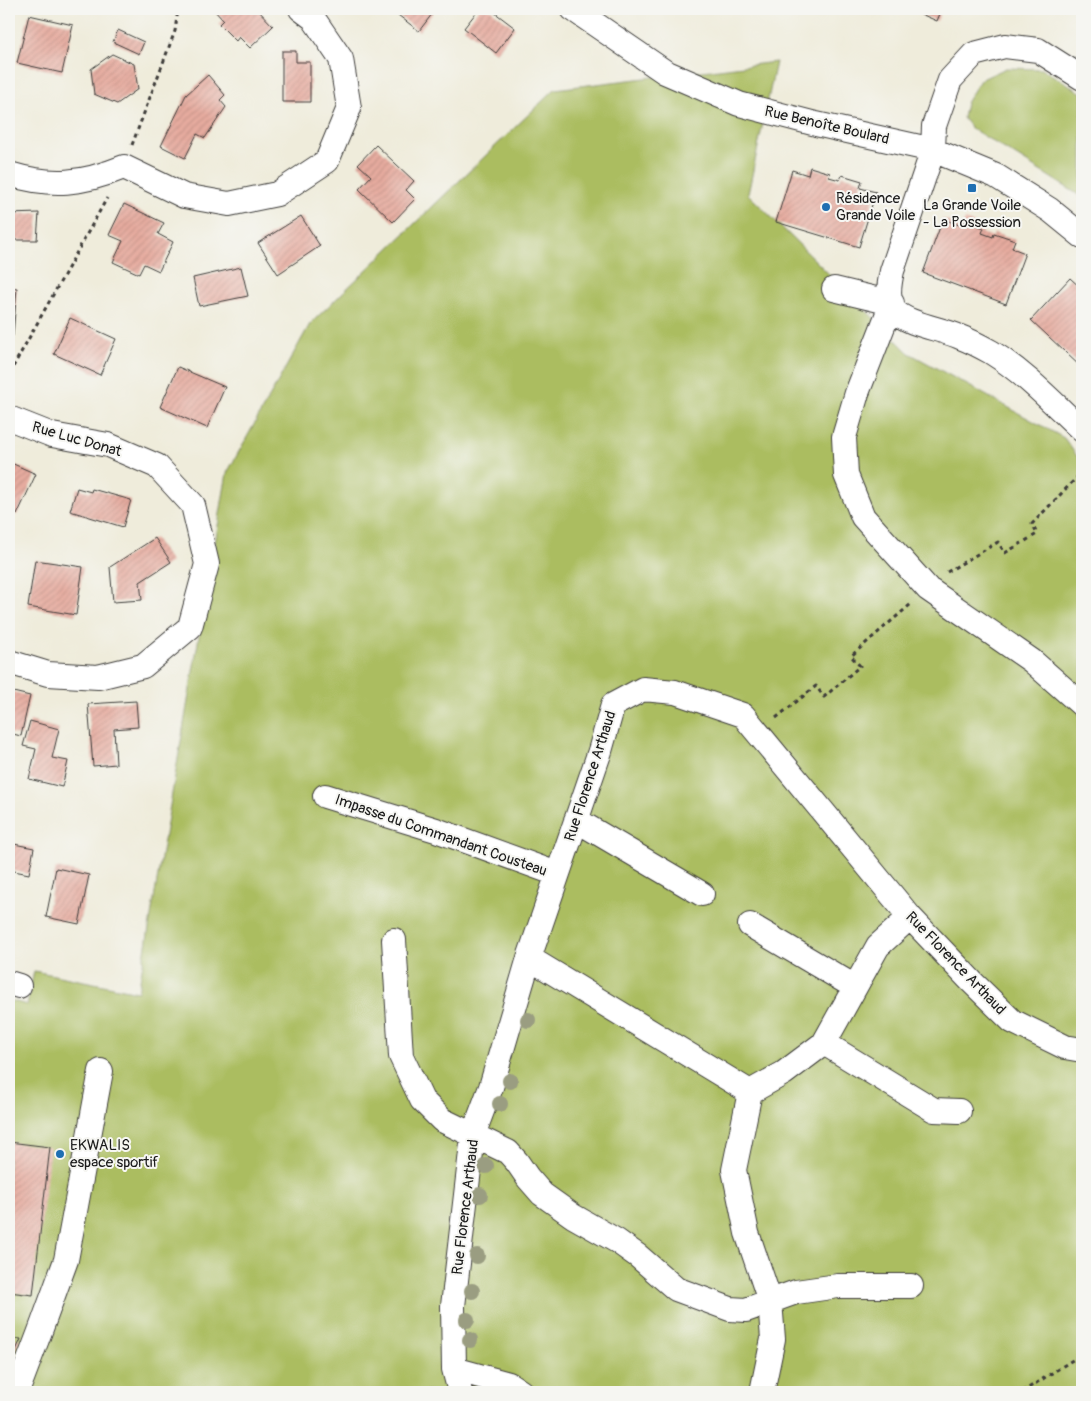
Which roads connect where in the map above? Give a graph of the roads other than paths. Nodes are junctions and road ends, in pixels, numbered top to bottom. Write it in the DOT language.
graph roads {
  1 [pos="301,9"];
  2 [pos="573,9"];
  3 [pos="1082,78"];
  4 [pos="933,150"];
  5 [pos="9,174"];
  6 [pos="1082,236"];
  7 [pos="834,289"];
  8 [pos="892,303"];
  9 [pos="9,418"];
  10 [pos="1082,430"];
  11 [pos="9,662"];
  12 [pos="1082,705"];
  13 [pos="325,796"];
  14 [pos="576,820"];
  15 [pos="558,874"];
  16 [pos="702,894"];
  17 [pos="910,917"];
  18 [pos="750,925"];
  19 [pos="394,940"];
  20 [pos="529,958"];
  21 [pos="855,986"];
  22 [pos="824,1043"];
  23 [pos="1082,1050"];
  24 [pos="101,1071"];
  25 [pos="750,1092"];
  26 [pos="959,1111"];
  27 [pos="473,1135"];
  28 [pos="911,1286"];
  29 [pos="770,1301"];
  30 [pos="454,1369"];
  31 [pos="16,1392"];
  32 [pos="460,1392"];
  33 [pos="521,1392"];
  34 [pos="762,1392"];
  1 -- 5 [label="street"];
  2 -- 4 [label="street, Rue Benoîte Boulard"];
  3 -- 4 [label="street"];
  4 -- 6 [label="street, Rue Benoîte Boulard"];
  4 -- 8 [label="street"];
  7 -- 8 [label="street"];
  8 -- 10 [label="street"];
  8 -- 12 [label="street"];
  9 -- 11 [label="street, Rue Luc Donat"];
  13 -- 15 [label="street, Impasse du Commandant Cousteau"];
  14 -- 15 [label="street, Rue Florence Arthaud"];
  14 -- 16 [label="street"];
  14 -- 17 [label="street, Rue Florence Arthaud"];
  15 -- 20 [label="street, Rue Florence Arthaud"];
  17 -- 21 [label="street"];
  17 -- 23 [label="street, Rue Florence Arthaud"];
  18 -- 21 [label="street"];
  19 -- 27 [label="street"];
  20 -- 25 [label="street"];
  20 -- 27 [label="street, Rue Florence Arthaud"];
  21 -- 22 [label="street"];
  22 -- 25 [label="street"];
  22 -- 26 [label="street"];
  24 -- 31 [label="street"];
  25 -- 29 [label="street"];
  27 -- 29 [label="street"];
  27 -- 30 [label="street, Rue Florence Arthaud"];
  28 -- 29 [label="street"];
  29 -- 34 [label="street"];
  30 -- 32 [label="street, Rue Florence Arthaud"];
  30 -- 33 [label="street"];
}
